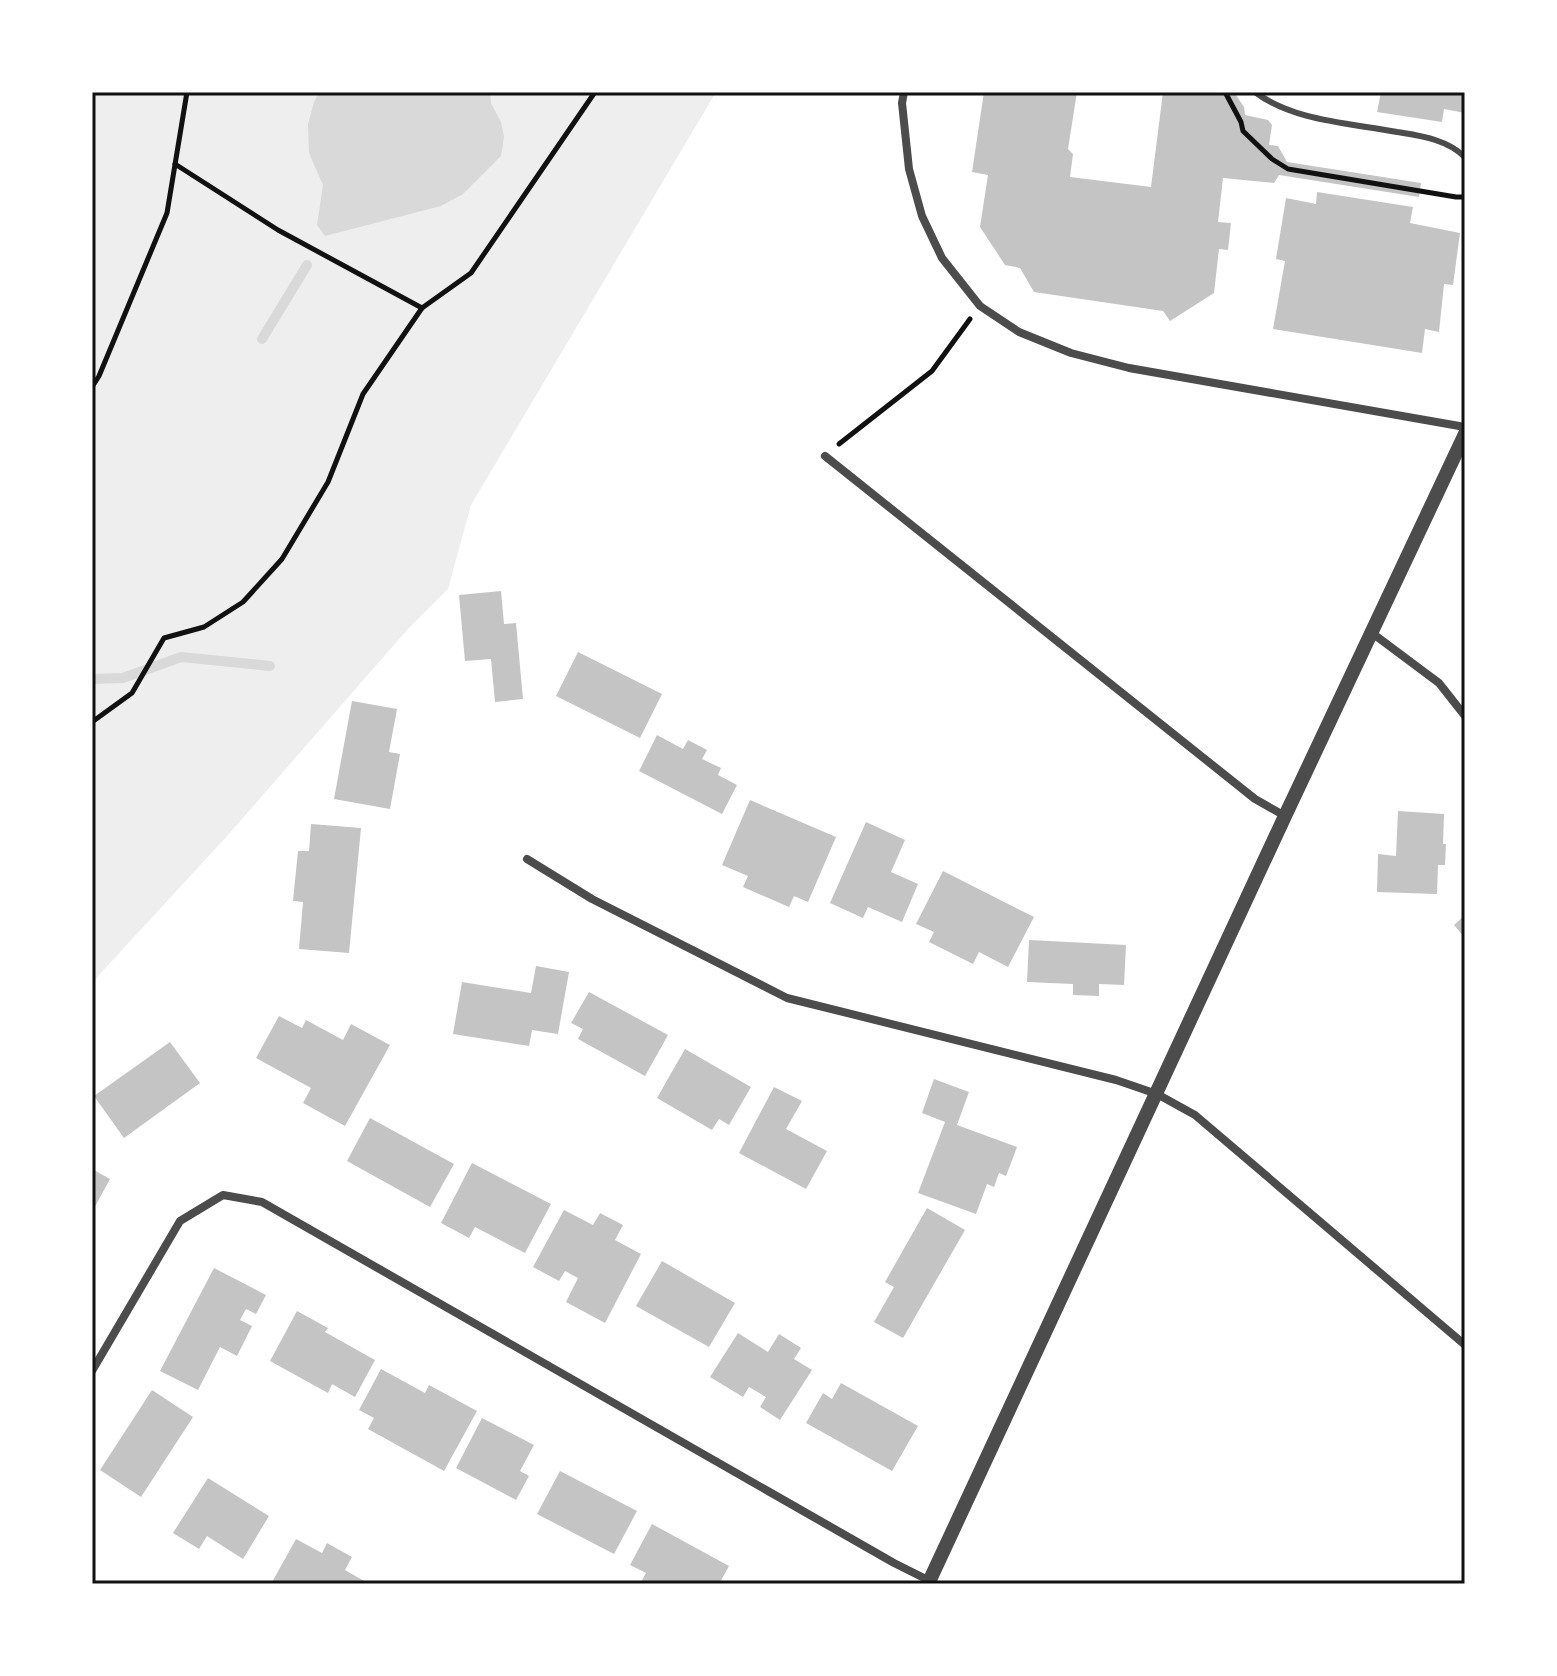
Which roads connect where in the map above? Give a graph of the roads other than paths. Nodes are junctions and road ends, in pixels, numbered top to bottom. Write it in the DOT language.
graph roads {
  1 [pos="904,92"];
  2 [pos="1255,92"];
  3 [pos="1465,157"];
  4 [pos="1465,427"];
  5 [pos="1465,434"];
  6 [pos="825,456"];
  7 [pos="1372,633"];
  8 [pos="1465,716"];
  9 [pos="1285,816"];
  10 [pos="527,859"];
  11 [pos="1157,1094"];
  12 [pos="1465,1345"];
  13 [pos="92,1371"];
  14 [pos="931,1583"];
  1 -- 4 [label="street"];
  2 -- 3 [label="lane"];
  5 -- 7 [label="street"];
  6 -- 9 [label="street"];
  7 -- 8 [label="street"];
  7 -- 9 [label="street"];
  9 -- 11 [label="street"];
  10 -- 11 [label="street"];
  11 -- 12 [label="street"];
  11 -- 14 [label="street"];
  13 -- 14 [label="street"];
}
